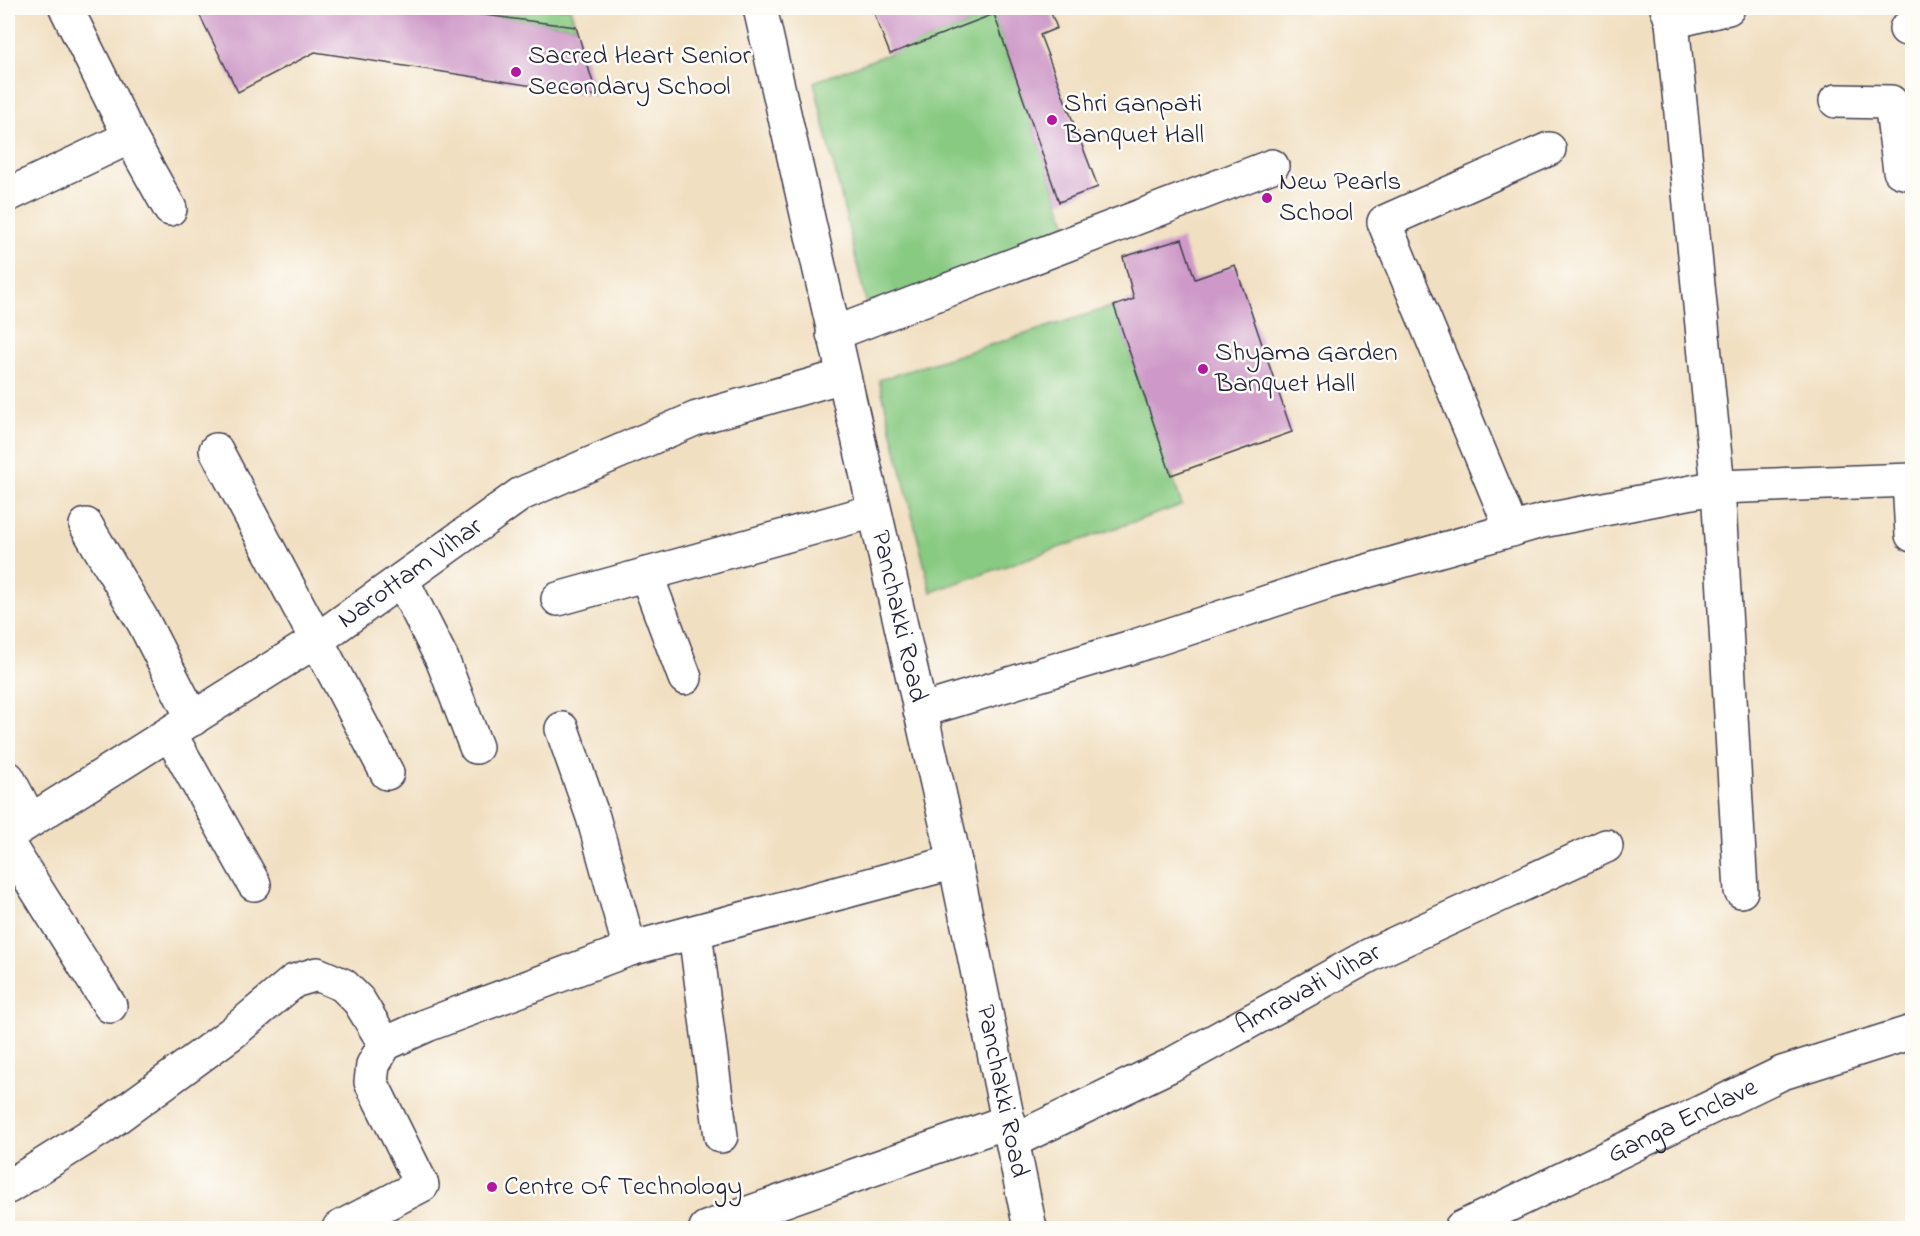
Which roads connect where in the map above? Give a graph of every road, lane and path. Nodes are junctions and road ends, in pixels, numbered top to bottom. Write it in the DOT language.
graph roads {
  1 [pos="66,8"];
  2 [pos="760,8"];
  3 [pos="1728,8"];
  4 [pos="1669,15"];
  5 [pos="1836,101"];
  6 [pos="130,137"];
  7 [pos="1549,149"];
  8 [pos="1272,166"];
  9 [pos="1912,174"];
  10 [pos="8,195"];
  11 [pos="170,209"];
  12 [pos="833,334"];
  13 [pos="843,376"];
  14 [pos="216,450"];
  15 [pos="1911,481"];
  16 [pos="1718,487"];
  17 [pos="874,511"];
  18 [pos="86,525"];
  19 [pos="1512,530"];
  20 [pos="1912,535"];
  21 [pos="646,574"];
  22 [pos="402,580"];
  23 [pos="558,599"];
  24 [pos="317,640"];
  25 [pos="685,678"];
  26 [pos="920,711"];
  27 [pos="181,726"];
  28 [pos="562,729"];
  29 [pos="476,747"];
  30 [pos="387,773"];
  31 [pos="8,778"];
  32 [pos="19,828"];
  33 [pos="8,844"];
  34 [pos="1606,846"];
  35 [pos="955,862"];
  36 [pos="254,885"];
  37 [pos="1742,891"];
  38 [pos="695,932"];
  39 [pos="630,950"];
  40 [pos="110,1006"];
  41 [pos="1912,1032"];
  42 [pos="385,1044"];
  43 [pos="1011,1131"];
  44 [pos="721,1136"];
  45 [pos="8,1187"];
  46 [pos="339,1228"];
  47 [pos="706,1228"];
  48 [pos="1030,1228"];
  49 [pos="1461,1228"];
  1 -- 6 [label="street"];
  2 -- 12 [label="street, Panchakki Road"];
  3 -- 4 [label="street"];
  4 -- 16 [label="street"];
  5 -- 9 [label="street"];
  6 -- 10 [label="street"];
  6 -- 11 [label="street"];
  7 -- 19 [label="street"];
  8 -- 12 [label="street"];
  12 -- 13 [label="street, Panchakki Road"];
  13 -- 17 [label="street, Panchakki Road"];
  13 -- 22 [label="street, Narottam Vihar"];
  14 -- 24 [label="street"];
  15 -- 16 [label="street"];
  15 -- 20 [label="street"];
  16 -- 19 [label="street"];
  16 -- 37 [label="street"];
  17 -- 21 [label="street"];
  17 -- 26 [label="street, Panchakki Road"];
  18 -- 27 [label="street"];
  19 -- 26 [label="street"];
  21 -- 23 [label="street"];
  21 -- 25 [label="street"];
  22 -- 24 [label="street, Narottam Vihar"];
  22 -- 29 [label="street"];
  24 -- 27 [label="street, Narottam Vihar"];
  24 -- 30 [label="street"];
  26 -- 35 [label="street, Panchakki Road"];
  27 -- 32 [label="street, Narottam Vihar"];
  27 -- 36 [label="street"];
  28 -- 39 [label="street"];
  31 -- 32 [label="street"];
  33 -- 40 [label="street"];
  34 -- 43 [label="street, Amravati Vihar"];
  35 -- 38 [label="street"];
  35 -- 43 [label="street, Panchakki Road"];
  38 -- 39 [label="street"];
  38 -- 44 [label="street"];
  39 -- 42 [label="street"];
  41 -- 49 [label="street, Ganga Enclave"];
  42 -- 45 [label="street"];
  42 -- 46 [label="street"];
  43 -- 47 [label="street, Amravati Vihar"];
  43 -- 48 [label="street, Panchakki Road"];
}
